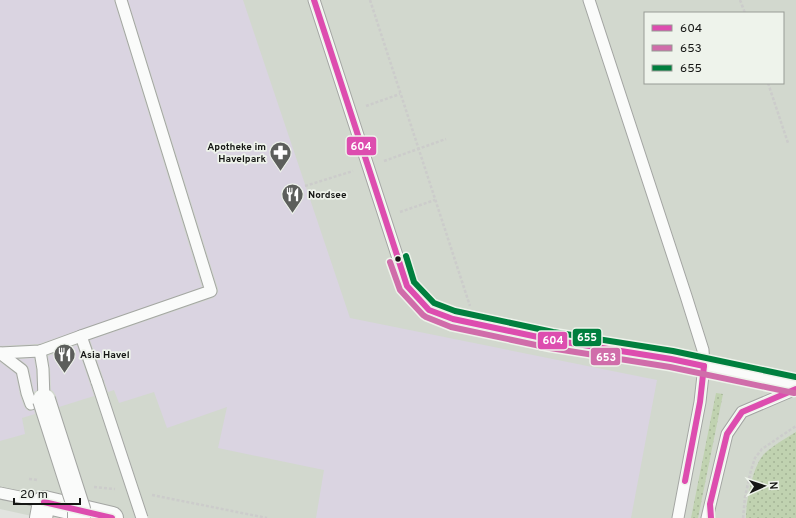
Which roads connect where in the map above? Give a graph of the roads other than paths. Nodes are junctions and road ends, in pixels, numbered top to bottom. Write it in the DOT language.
graph roads {
  1 [pos="121,0"];
  2 [pos="314,0"];
  3 [pos="589,0"];
  4 [pos="81,336"];
  5 [pos="40,350"];
  6 [pos="0,353"];
  7 [pos="704,366"];
  8 [pos="796,385"];
  9 [pos="796,389"];
  10 [pos="37,402"];
  11 [pos="0,493"];
  12 [pos="710,504"];
  13 [pos="42,510"];
  14 [pos="67,518"];
  15 [pos="79,518"];
  16 [pos="112,518"];
  17 [pos="142,518"];
  18 [pos="678,518"];
  19 [pos="707,518"];
  20 [pos="711,518"];
  1 -- 4 [label="lane"];
  2 -- 7 [label="lane"];
  3 -- 7 [label="lane"];
  4 -- 5 [label="lane"];
  4 -- 17 [label="lane, bridge"];
  5 -- 6 [label="lane"];
  5 -- 10 [label="lane"];
  6 -- 10 [label="lane"];
  7 -- 8 [label="lane"];
  7 -- 18 [label="lane"];
  9 -- 12 [label="lane"];
  10 -- 14 [label="main road"];
  10 -- 15 [label="main road, bridge"];
  11 -- 13 [label="lane"];
  12 -- 19 [label="lane"];
  12 -- 20 [label="lane"];
  13 -- 16 [label="main road"];
}
